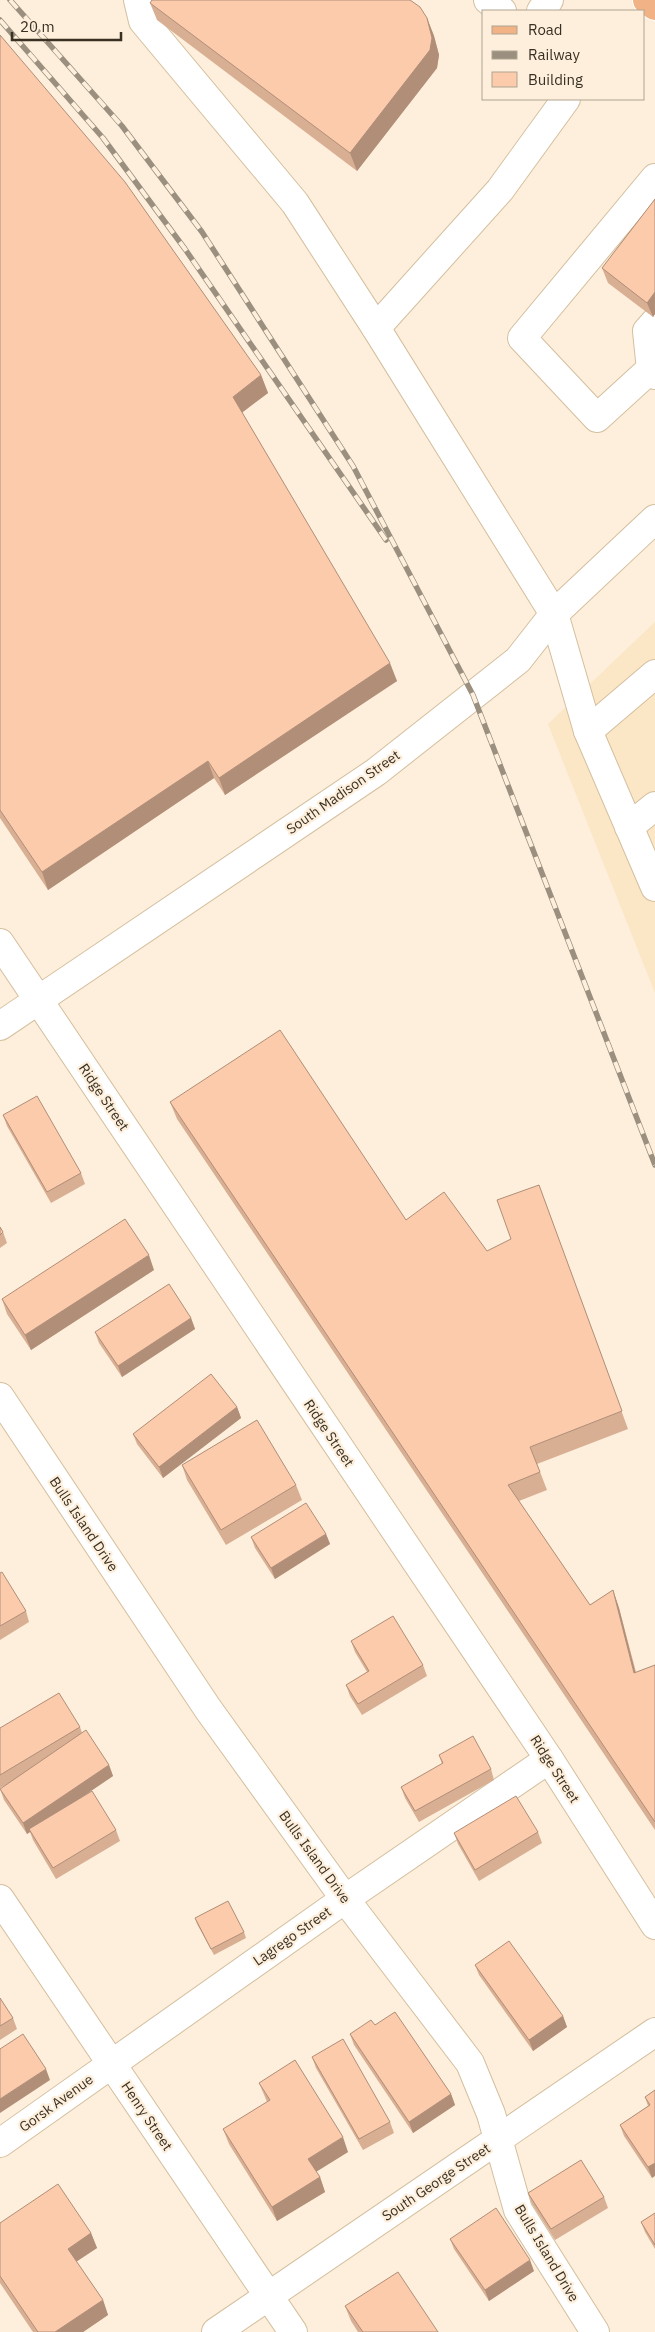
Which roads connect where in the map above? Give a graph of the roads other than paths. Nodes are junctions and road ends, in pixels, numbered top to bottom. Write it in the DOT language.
graph roads {
  1 [pos="138,0"];
  2 [pos="488,0"];
  3 [pos="647,0"];
  4 [pos="655,6"];
  5 [pos="501,10"];
  6 [pos="565,100"];
  7 [pos="655,178"];
  8 [pos="655,322"];
  9 [pos="376,328"];
  10 [pos="654,370"];
  11 [pos="655,519"];
  12 [pos="554,614"];
  13 [pos="655,674"];
  14 [pos="588,731"];
  15 [pos="655,806"];
  16 [pos="629,827"];
  17 [pos="655,888"];
  18 [pos="0,943"];
  19 [pos="38,999"];
  20 [pos="0,1026"];
  21 [pos="0,1397"];
  22 [pos="549,1759"];
  23 [pos="0,1899"];
  24 [pos="345,1899"];
  25 [pos="655,1926"];
  26 [pos="655,2032"];
  27 [pos="111,2064"];
  28 [pos="498,2140"];
  29 [pos="0,2143"];
  30 [pos="269,2296"];
  31 [pos="216,2332"];
  32 [pos="293,2332"];
  33 [pos="594,2332"];
  1 -- 9 [label="street"];
  2 -- 5 [label="street"];
  3 -- 4 [label="main road"];
  6 -- 9 [label="street"];
  7 -- 10 [label="street"];
  8 -- 10 [label="street"];
  9 -- 12 [label="street"];
  11 -- 12 [label="street, South Madison Street"];
  12 -- 14 [label="street"];
  12 -- 19 [label="street, South Madison Street"];
  13 -- 14 [label="street"];
  14 -- 16 [label="street"];
  15 -- 16 [label="street"];
  16 -- 17 [label="street"];
  18 -- 19 [label="street, Ridge Street"];
  19 -- 20 [label="street, South Madison Street"];
  19 -- 22 [label="street, Ridge Street"];
  21 -- 24 [label="street, Bulls Island Drive"];
  22 -- 24 [label="street, Lagrego Street"];
  22 -- 25 [label="street, Ridge Street"];
  23 -- 27 [label="street, Henry Street"];
  24 -- 27 [label="street, Lagrego Street"];
  24 -- 28 [label="street, Bulls Island Drive"];
  26 -- 28 [label="street, South George Street"];
  27 -- 29 [label="street, Gorsk Avenue"];
  27 -- 30 [label="street, Henry Street"];
  28 -- 30 [label="street, South George Street"];
  28 -- 33 [label="street, Bulls Island Drive"];
  30 -- 31 [label="street, South George Street"];
  30 -- 32 [label="street, Henry Street"];
}
